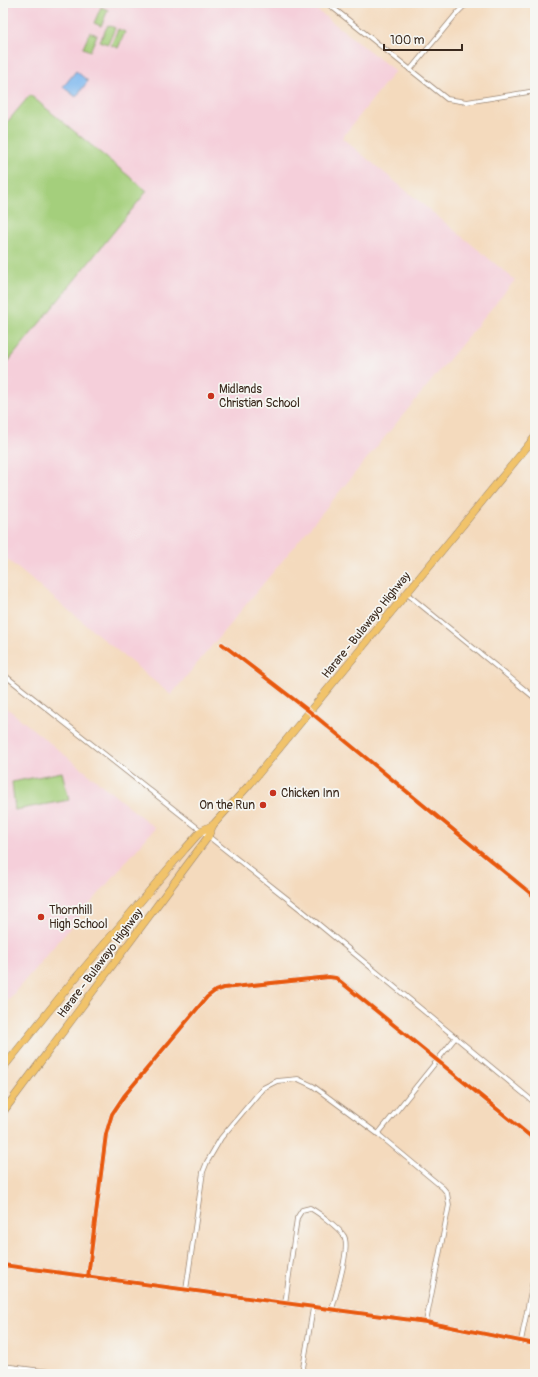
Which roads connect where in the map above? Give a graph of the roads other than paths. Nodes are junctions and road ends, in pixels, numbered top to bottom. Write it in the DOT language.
graph roads {
  1 [pos="327,3"];
  2 [pos="474,3"];
  3 [pos="410,70"];
  4 [pos="535,91"];
  5 [pos="535,437"];
  6 [pos="406,592"];
  7 [pos="222,644"];
  8 [pos="3,674"];
  9 [pos="535,698"];
  10 [pos="309,711"];
  11 [pos="213,825"];
  12 [pos="201,831"];
  13 [pos="208,837"];
  14 [pos="535,897"];
  15 [pos="456,1037"];
  16 [pos="437,1061"];
  17 [pos="3,1068"];
  18 [pos="535,1103"];
  19 [pos="3,1112"];
  20 [pos="378,1134"];
  21 [pos="535,1140"];
  22 [pos="3,1265"];
  23 [pos="535,1271"];
  24 [pos="88,1277"];
  25 [pos="186,1290"];
  26 [pos="285,1304"];
  27 [pos="313,1308"];
  28 [pos="332,1310"];
  29 [pos="426,1322"];
  30 [pos="521,1341"];
  31 [pos="535,1344"];
  32 [pos="3,1366"];
  33 [pos="66,1374"];
  34 [pos="302,1374"];
  1 -- 3 [label="street"];
  2 -- 3 [label="street"];
  3 -- 4 [label="street"];
  5 -- 6 [label="highway, Harare - Bulawayo Highway"];
  6 -- 9 [label="street"];
  6 -- 10 [label="highway, Harare - Bulawayo Highway"];
  7 -- 10 [label="street"];
  8 -- 12 [label="street"];
  10 -- 11 [label="highway, Harare - Bulawayo Highway"];
  10 -- 14 [label="street"];
  11 -- 12 [label="highway, Harare - Bulawayo Highway"];
  11 -- 13 [label="highway, Harare - Bulawayo Highway"];
  12 -- 13 [label="street"];
  12 -- 17 [label="highway, Harare - Bulawayo Highway"];
  13 -- 15 [label="street"];
  13 -- 19 [label="highway, Harare - Bulawayo Highway"];
  15 -- 16 [label="street"];
  15 -- 18 [label="street"];
  16 -- 20 [label="street"];
  16 -- 21 [label="street"];
  16 -- 24 [label="street"];
  20 -- 25 [label="street"];
  20 -- 29 [label="street"];
  22 -- 24 [label="street"];
  23 -- 30 [label="street"];
  24 -- 25 [label="street"];
  25 -- 26 [label="street"];
  26 -- 27 [label="street"];
  26 -- 28 [label="street"];
  27 -- 28 [label="street"];
  27 -- 34 [label="street"];
  28 -- 29 [label="street"];
  29 -- 30 [label="street"];
  30 -- 31 [label="street"];
  32 -- 33 [label="street"];
}
